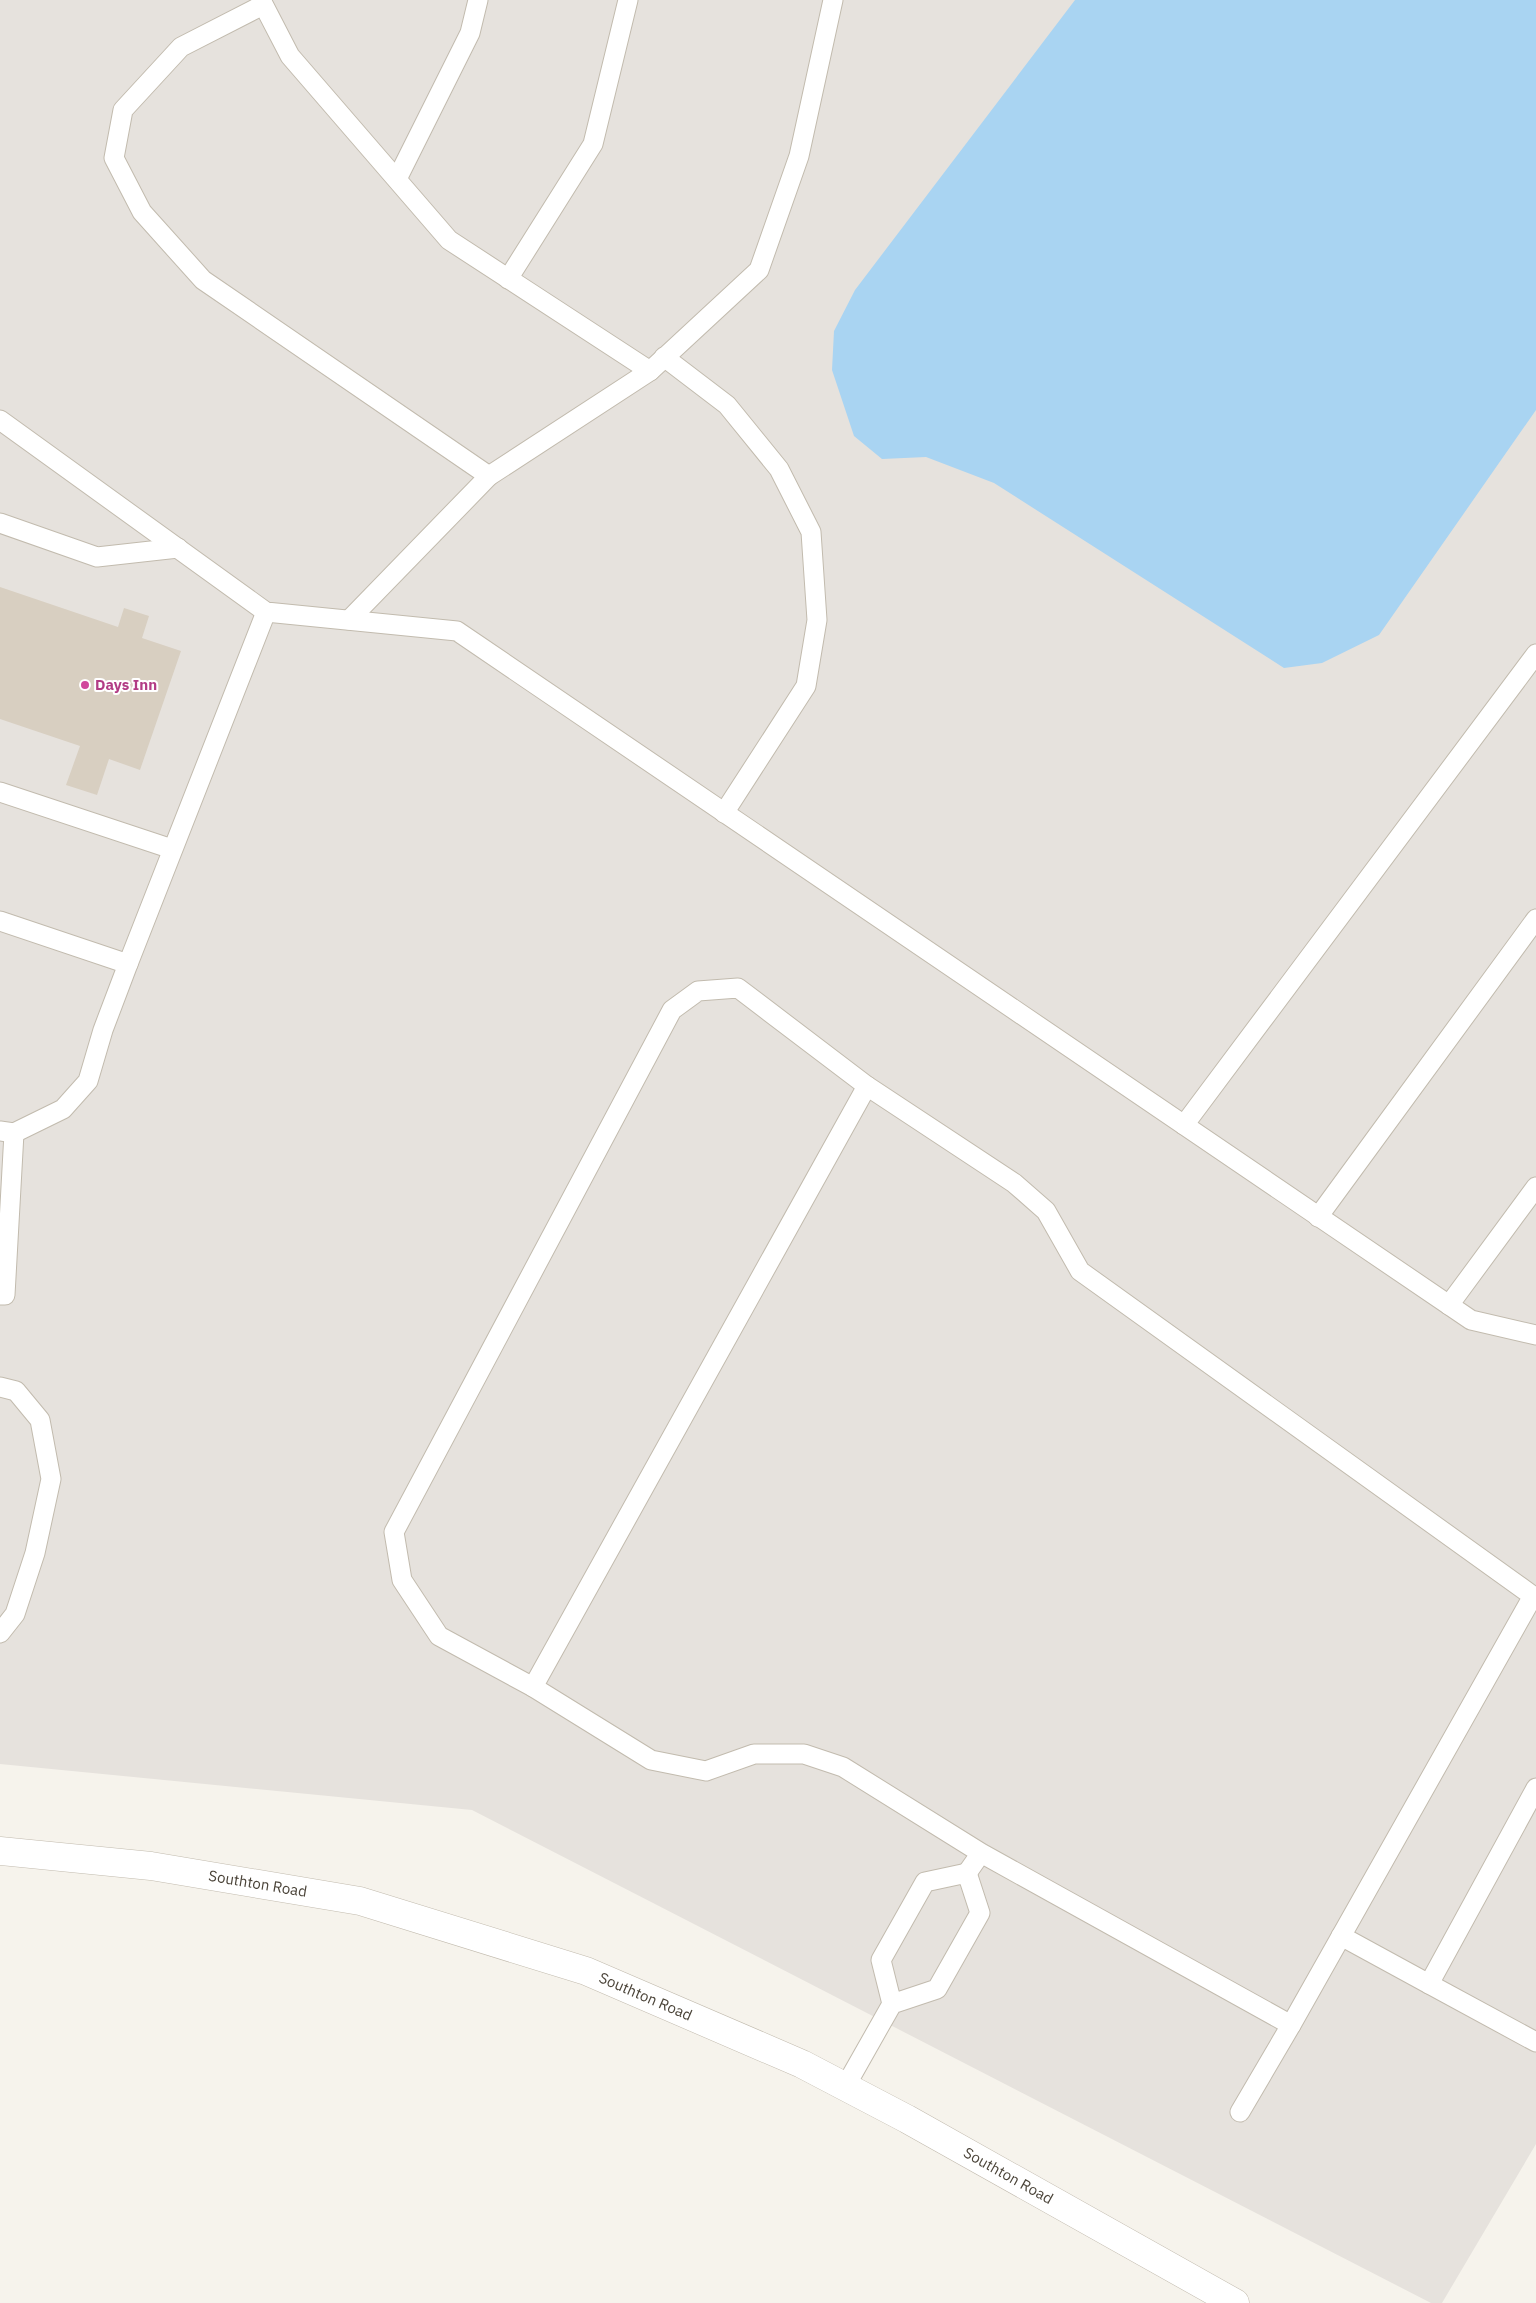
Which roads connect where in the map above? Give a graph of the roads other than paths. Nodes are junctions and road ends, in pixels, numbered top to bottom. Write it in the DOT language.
graph roads {
  1 [pos="478,0"];
  2 [pos="628,0"];
  3 [pos="833,0"];
  4 [pos="262,2"];
  5 [pos="397,179"];
  6 [pos="508,279"];
  7 [pos="664,357"];
  8 [pos="650,371"];
  9 [pos="0,420"];
  10 [pos="489,476"];
  11 [pos="0,523"];
  12 [pos="178,548"];
  13 [pos="266,612"];
  14 [pos="349,620"];
  15 [pos="1536,654"];
  16 [pos="0,792"];
  17 [pos="724,813"];
  18 [pos="172,849"];
  19 [pos="1536,919"];
  20 [pos="0,921"];
  21 [pos="128,964"];
  22 [pos="867,1086"];
  23 [pos="1184,1126"];
  24 [pos="7,1132"];
  25 [pos="1536,1187"];
  26 [pos="1318,1217"];
  27 [pos="0,1295"];
  28 [pos="1449,1305"];
  29 [pos="1536,1335"];
  30 [pos="0,1386"];
  31 [pos="1534,1596"];
  32 [pos="0,1632"];
  33 [pos="533,1687"];
  34 [pos="1536,1788"];
  35 [pos="0,1851"];
  36 [pos="981,1853"];
  37 [pos="967,1873"];
  38 [pos="1341,1936"];
  39 [pos="1429,1984"];
  40 [pos="892,2004"];
  41 [pos="1291,2025"];
  42 [pos="1536,2042"];
  43 [pos="845,2087"];
  44 [pos="1240,2112"];
  45 [pos="1235,2303"];
  1 -- 5 [label="lane"];
  2 -- 6 [label="lane"];
  3 -- 7 [label="lane"];
  4 -- 5 [label="lane"];
  4 -- 10 [label="lane"];
  5 -- 6 [label="lane"];
  6 -- 8 [label="lane"];
  7 -- 8 [label="lane"];
  7 -- 17 [label="lane"];
  8 -- 10 [label="lane"];
  9 -- 12 [label="lane"];
  10 -- 14 [label="lane"];
  11 -- 12 [label="lane"];
  12 -- 13 [label="lane"];
  13 -- 14 [label="lane"];
  13 -- 18 [label="lane"];
  14 -- 17 [label="lane"];
  15 -- 23 [label="lane"];
  16 -- 18 [label="lane"];
  17 -- 23 [label="lane"];
  18 -- 21 [label="lane"];
  19 -- 26 [label="lane"];
  20 -- 21 [label="lane"];
  21 -- 24 [label="lane"];
  22 -- 31 [label="lane"];
  22 -- 33 [label="lane"];
  22 -- 33 [label="lane"];
  23 -- 26 [label="lane"];
  24 -- 27 [label="lane"];
  25 -- 28 [label="lane"];
  26 -- 28 [label="lane"];
  28 -- 29 [label="lane"];
  30 -- 32 [label="lane"];
  31 -- 38 [label="lane"];
  33 -- 36 [label="lane"];
  34 -- 39 [label="lane"];
  35 -- 43 [label="street, Southton Road"];
  36 -- 37 [label="lane"];
  36 -- 41 [label="lane"];
  37 -- 40 [label="lane"];
  37 -- 40 [label="lane"];
  38 -- 39 [label="lane"];
  38 -- 41 [label="lane"];
  39 -- 42 [label="lane"];
  40 -- 43 [label="lane"];
  41 -- 44 [label="lane"];
  43 -- 45 [label="street, Southton Road"];
}
